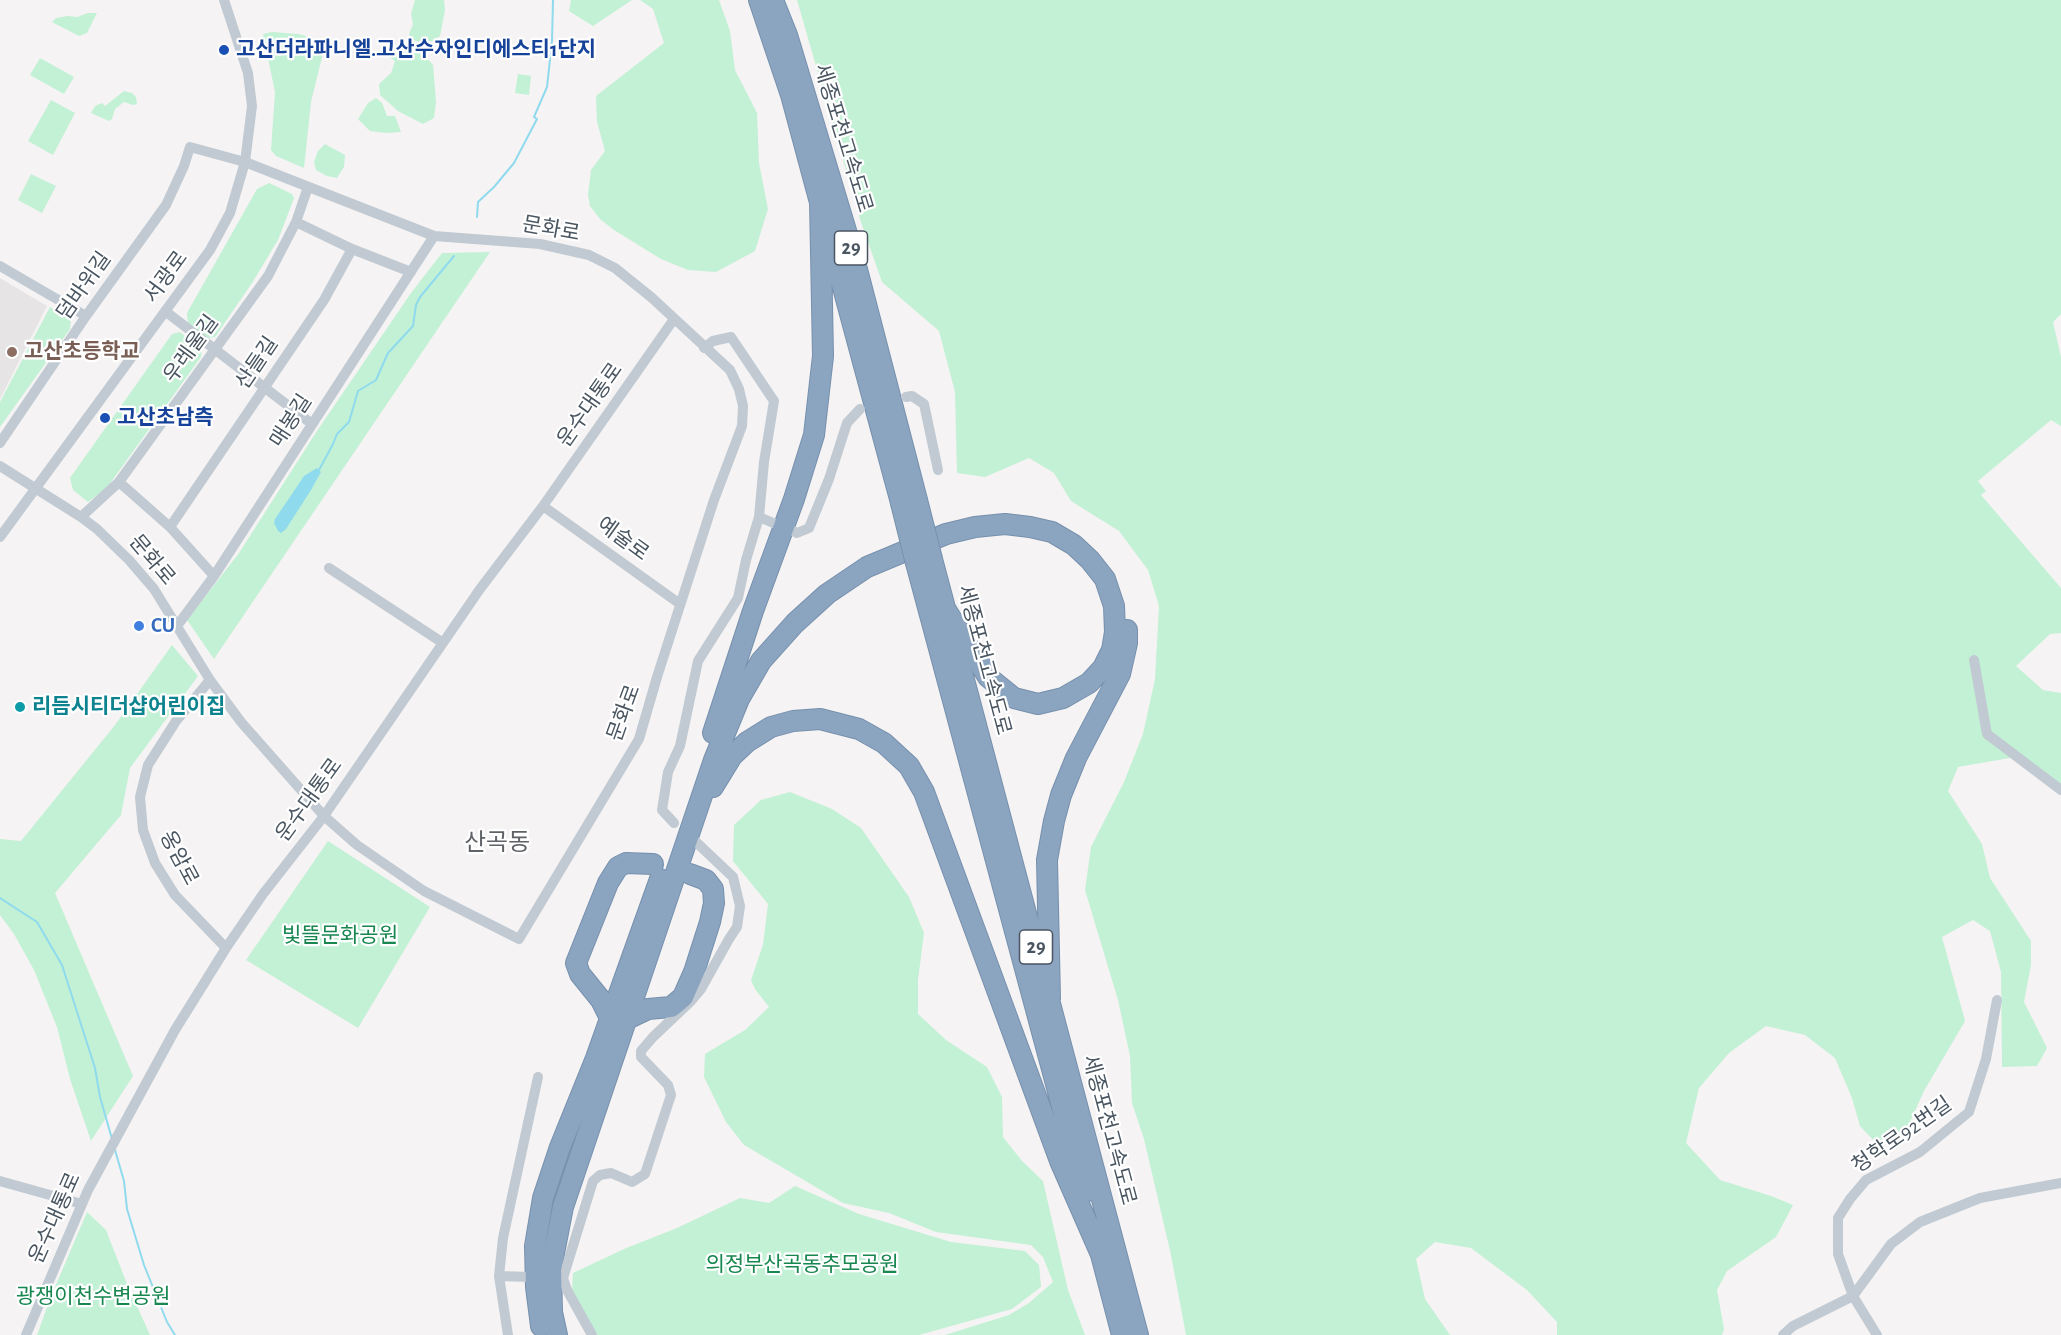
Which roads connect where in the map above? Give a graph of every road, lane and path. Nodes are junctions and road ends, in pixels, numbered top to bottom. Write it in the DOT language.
graph roads {
  1 [pos="224,0"];
  2 [pos="759,0"];
  3 [pos="773,0"];
  4 [pos="190,147"];
  5 [pos="245,162"];
  6 [pos="308,186"];
  7 [pos="820,201"];
  8 [pos="296,222"];
  9 [pos="435,236"];
  10 [pos="352,249"];
  11 [pos="0,266"];
  12 [pos="411,272"];
  13 [pos="165,311"];
  14 [pos="86,316"];
  15 [pos="674,319"];
  16 [pos="704,348"];
  17 [pos="214,350"];
  18 [pos="264,387"];
  19 [pos="906,397"];
  20 [pos="860,409"];
  21 [pos="312,424"];
  22 [pos="0,443"];
  23 [pos="0,466"];
  24 [pos="938,470"];
  25 [pos="119,482"];
  26 [pos="36,487"];
  27 [pos="909,501"];
  28 [pos="543,506"];
  29 [pos="81,517"];
  30 [pos="759,517"];
  31 [pos="170,527"];
  32 [pos="0,537"];
  33 [pos="924,561"];
  34 [pos="329,568"];
  35 [pos="214,576"];
  36 [pos="680,604"];
  37 [pos="946,610"];
  38 [pos="177,626"];
  39 [pos="443,643"];
  40 [pos="1974,660"];
  41 [pos="210,680"];
  42 [pos="709,745"];
  43 [pos="2061,790"];
  44 [pos="324,816"];
  45 [pos="688,829"];
  46 [pos="653,864"];
  47 [pos="690,874"];
  48 [pos="226,948"];
  49 [pos="633,976"];
  50 [pos="590,986"];
  51 [pos="1050,999"];
  52 [pos="1997,1000"];
  53 [pos="659,1008"];
  54 [pos="618,1019"];
  55 [pos="538,1077"];
  56 [pos="0,1181"];
  57 [pos="2061,1183"];
  58 [pos="82,1204"];
  59 [pos="1102,1259"];
  60 [pos="499,1276"];
  61 [pos="530,1277"];
  62 [pos="1853,1296"];
  63 [pos="26,1335"];
  64 [pos="508,1335"];
  65 [pos="544,1335"];
  66 [pos="557,1335"];
  67 [pos="592,1335"];
  68 [pos="1122,1335"];
  69 [pos="1138,1335"];
  70 [pos="1783,1335"];
  71 [pos="1877,1335"];
  1 -- 5 [label="street, 서광로"];
  2 -- 7 [label="highway, 세종포천고속도로 / 29"];
  3 -- 27 [label="highway, 세종포천고속도로 / 29"];
  4 -- 5 [label="street, 문화로"];
  4 -- 14 [label="street, 덤바위길"];
  5 -- 6 [label="street, 문화로"];
  5 -- 13 [label="street, 서광로"];
  6 -- 8 [label="street, 우레울길"];
  6 -- 9 [label="street, 문화로"];
  7 -- 27 [label="highway, 세종포천고속도로 / 29"];
  7 -- 42 [label="highway"];
  8 -- 10 [label="street"];
  8 -- 17 [label="street, 우레울길"];
  9 -- 12 [label="street, 매봉길"];
  9 -- 15 [label="street, 문화로"];
  10 -- 12 [label="street"];
  10 -- 18 [label="street, 산들길"];
  11 -- 14 [label="street"];
  12 -- 21 [label="street, 매봉길"];
  13 -- 17 [label="street"];
  13 -- 26 [label="street, 서광로"];
  14 -- 22 [label="street, 덤바위길"];
  15 -- 16 [label="street, 문화로"];
  15 -- 28 [label="street, 운수대통로"];
  16 -- 30 [label="street"];
  16 -- 36 [label="street, 문화로"];
  17 -- 18 [label="street"];
  17 -- 25 [label="street, 우레울길"];
  18 -- 21 [label="street"];
  18 -- 31 [label="street, 산들길"];
  19 -- 24 [label="street"];
  20 -- 30 [label="street"];
  21 -- 35 [label="street, 매봉길"];
  23 -- 26 [label="street, 문화로"];
  25 -- 29 [label="street, 우레울길"];
  25 -- 31 [label="street"];
  26 -- 29 [label="street, 문화로"];
  26 -- 32 [label="street, 서광로"];
  27 -- 33 [label="highway, 세종포천고속도로 / 29, bridge"];
  28 -- 36 [label="street, 예술로"];
  28 -- 39 [label="street, 운수대통로"];
  29 -- 38 [label="street, 문화로"];
  30 -- 45 [label="street"];
  31 -- 35 [label="street"];
  33 -- 37 [label="highway, 세종포천고속도로 / 29"];
  33 -- 59 [label="highway, 세종포천고속도로 / 29"];
  34 -- 39 [label="street"];
  35 -- 38 [label="street, 매봉길"];
  36 -- 44 [label="street, 문화로"];
  37 -- 45 [label="highway"];
  37 -- 51 [label="highway, 세종포천고속도로 / 29"];
  38 -- 41 [label="street, 문화로"];
  39 -- 44 [label="street, 운수대통로"];
  40 -- 43 [label="street"];
  41 -- 44 [label="street, 문화로"];
  41 -- 48 [label="street, 옹암로"];
  42 -- 49 [label="highway"];
  42 -- 51 [label="highway"];
  44 -- 48 [label="street, 운수대통로"];
  45 -- 49 [label="highway"];
  45 -- 59 [label="highway"];
  45 -- 67 [label="street"];
  46 -- 50 [label="highway"];
  47 -- 53 [label="highway"];
  48 -- 58 [label="street, 운수대통로"];
  49 -- 50 [label="highway"];
  49 -- 53 [label="highway"];
  49 -- 54 [label="highway"];
  50 -- 54 [label="highway"];
  51 -- 69 [label="highway, 세종포천고속도로 / 29"];
  52 -- 62 [label="street, 청학로92번길"];
  53 -- 54 [label="highway"];
  54 -- 65 [label="highway"];
  54 -- 66 [label="highway"];
  55 -- 60 [label="street"];
  56 -- 58 [label="street"];
  57 -- 62 [label="street"];
  58 -- 63 [label="street, 운수대통로"];
  59 -- 68 [label="highway, 세종포천고속도로 / 29"];
  60 -- 61 [label="street"];
  60 -- 64 [label="street"];
  62 -- 70 [label="street"];
  62 -- 71 [label="street, 청학로92번길"];
}
